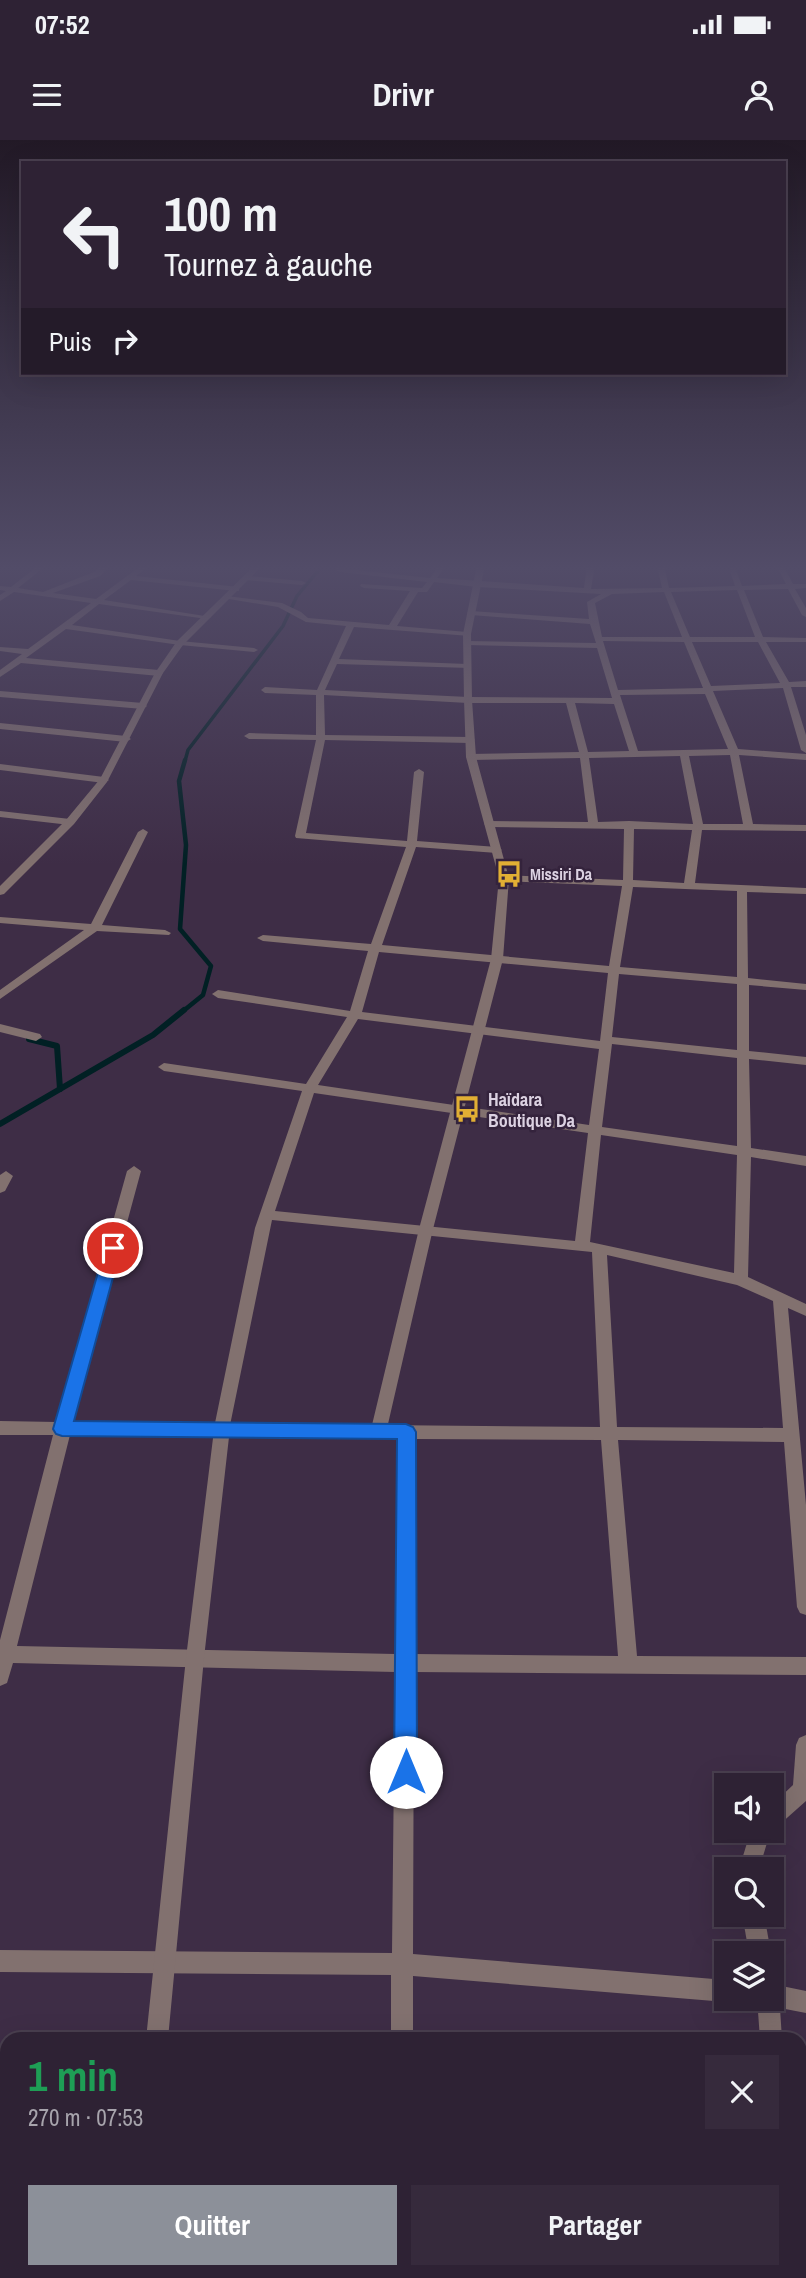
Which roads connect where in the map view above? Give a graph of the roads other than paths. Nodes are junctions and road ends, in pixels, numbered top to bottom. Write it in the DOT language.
graph roads {
  1 [pos="70,665"];
  2 [pos="165,665"];
  3 [pos="332,665"];
  4 [pos="434,665"];
  5 [pos="606,665"];
  6 [pos="698,665"];
  7 [pos="774,665"];
  8 [pos="467,666"];
  9 [pos="159,673"];
  10 [pos="806,684"];
  11 [pos="787,687"];
  12 [pos="265,690"];
  13 [pos="708,690"];
  14 [pos="320,693"];
  15 [pos="0,694"];
  16 [pos="616,697"];
  17 [pos="468,700"];
  18 [pos="570,701"];
  19 [pos="143,706"];
  20 [pos="0,726"];
  21 [pos="249,736"];
  22 [pos="321,737"];
  23 [pos="126,739"];
  24 [pos="470,740"];
  25 [pos="806,750"];
  26 [pos="734,752"];
  27 [pos="684,753"];
  28 [pos="634,754"];
  29 [pos="584,755"];
  30 [pos="471,757"];
  31 [pos="806,757"];
  32 [pos="0,767"];
  33 [pos="419,772"];
  34 [pos="104,780"];
  35 [pos="0,814"];
  36 [pos="70,822"];
  37 [pos="489,824"];
  38 [pos="593,824"];
  39 [pos="629,824"];
  40 [pos="698,825"];
  41 [pos="748,826"];
  42 [pos="806,828"];
  43 [pos="143,832"];
  44 [pos="412,844"];
  45 [pos="497,850"];
  46 [pos="504,878"];
  47 [pos="628,883"];
  48 [pos="690,887"];
  49 [pos="742,890"];
  50 [pos="1,891"];
  51 [pos="806,891"];
  52 [pos="0,920"];
  53 [pos="95,927"];
  54 [pos="165,933"];
  55 [pos="263,938"];
  56 [pos="375,948"];
  57 [pos="497,959"];
  58 [pos="614,970"];
  59 [pos="743,982"];
  60 [pos="806,987"];
  61 [pos="218,994"];
  62 [pos="0,995"];
  63 [pos="355,1015"];
  64 [pos="0,1028"];
  65 [pos="478,1030"];
  66 [pos="36,1037"];
  67 [pos="606,1043"];
  68 [pos="743,1054"];
  69 [pos="806,1061"];
  70 [pos="164,1067"];
  71 [pos="309,1088"];
  72 [pos="457,1110"];
  73 [pos="596,1131"];
  74 [pos="744,1152"];
  75 [pos="806,1161"];
  76 [pos="134,1171"];
  77 [pos="267,1215"];
  78 [pos="426,1229"];
  79 [pos="591,1247"];
  80 [pos="741,1280"];
  81 [pos="780,1298"];
  82 [pos="806,1310"];
  83 [pos="0,1428"];
  84 [pos="62,1429"];
  85 [pos="222,1430"];
  86 [pos="379,1432"];
  87 [pos="406,1432"];
  88 [pos="609,1434"];
  89 [pos="791,1435"];
  90 [pos="806,1607"];
  91 [pos="3,1654"];
  92 [pos="195,1658"];
  93 [pos="628,1662"];
  94 [pos="406,1663"];
  95 [pos="806,1666"];
  96 [pos="0,1678"];
  97 [pos="806,1745"];
  98 [pos="805,1791"];
  99 [pos="784,1808"];
  100 [pos="163,1960"];
  101 [pos="0,1961"];
  102 [pos="405,1964"];
  103 [pos="714,1990"];
  104 [pos="784,1999"];
  105 [pos="806,2002"];
  106 [pos="770,2011"];
  107 [pos="158,2032"];
  108 [pos="402,2032"];
  109 [pos="771,2032"];
  1 -- 9 [label="street"];
  2 -- 9 [label="street"];
  3 -- 14 [label="street"];
  4 -- 8 [label="street"];
  5 -- 16 [label="street"];
  6 -- 13 [label="street"];
  7 -- 11 [label="street"];
  8 -- 17 [label="street"];
  9 -- 19 [label="street"];
  10 -- 11 [label="street"];
  11 -- 13 [label="street"];
  11 -- 25 [label="street"];
  12 -- 14 [label="street"];
  13 -- 16 [label="street"];
  13 -- 26 [label="street"];
  14 -- 17 [label="street"];
  14 -- 22 [label="street"];
  15 -- 19 [label="street"];
  16 -- 18 [label="street"];
  16 -- 28 [label="street"];
  17 -- 18 [label="street"];
  17 -- 24 [label="street"];
  18 -- 29 [label="street"];
  19 -- 23 [label="street"];
  20 -- 23 [label="street"];
  21 -- 22 [label="street"];
  22 -- 24 [label="street"];
  22 -- 44 [label="street"];
  23 -- 34 [label="street"];
  24 -- 30 [label="street"];
  26 -- 27 [label="street"];
  26 -- 31 [label="street"];
  26 -- 41 [label="street"];
  27 -- 28 [label="street"];
  27 -- 40 [label="street"];
  28 -- 29 [label="street"];
  29 -- 30 [label="street"];
  29 -- 38 [label="street"];
  30 -- 37 [label="street"];
  32 -- 34 [label="street"];
  33 -- 44 [label="street"];
  34 -- 36 [label="street"];
  35 -- 36 [label="street"];
  36 -- 50 [label="street"];
  37 -- 38 [label="street"];
  37 -- 45 [label="street"];
  38 -- 39 [label="street"];
  39 -- 40 [label="street"];
  39 -- 47 [label="street"];
  40 -- 41 [label="street"];
  40 -- 48 [label="street"];
  41 -- 42 [label="street"];
  43 -- 53 [label="street"];
  44 -- 45 [label="street"];
  44 -- 56 [label="street"];
  45 -- 46 [label="street"];
  46 -- 47 [label="street"];
  46 -- 57 [label="street"];
  47 -- 48 [label="street"];
  47 -- 58 [label="street"];
  48 -- 49 [label="street"];
  49 -- 51 [label="street"];
  49 -- 59 [label="street"];
  52 -- 53 [label="street"];
  53 -- 54 [label="street"];
  53 -- 62 [label="street"];
  55 -- 56 [label="street"];
  56 -- 57 [label="street"];
  56 -- 63 [label="street"];
  57 -- 58 [label="street"];
  57 -- 65 [label="street"];
  58 -- 59 [label="street"];
  58 -- 67 [label="street"];
  59 -- 60 [label="street"];
  59 -- 68 [label="street"];
  61 -- 63 [label="street"];
  63 -- 65 [label="street"];
  63 -- 71 [label="street"];
  64 -- 66 [label="street"];
  65 -- 67 [label="street"];
  65 -- 72 [label="street"];
  67 -- 68 [label="street"];
  67 -- 73 [label="street"];
  68 -- 69 [label="street"];
  68 -- 74 [label="street"];
  70 -- 71 [label="street"];
  71 -- 72 [label="street"];
  71 -- 77 [label="street"];
  72 -- 73 [label="street"];
  72 -- 78 [label="street"];
  73 -- 74 [label="street"];
  73 -- 79 [label="street"];
  74 -- 75 [label="street"];
  74 -- 80 [label="street"];
  76 -- 84 [label="street"];
  77 -- 78 [label="street"];
  77 -- 85 [label="street"];
  78 -- 79 [label="street"];
  78 -- 86 [label="street"];
  79 -- 80 [label="street"];
  79 -- 88 [label="street"];
  80 -- 81 [label="street"];
  81 -- 82 [label="street"];
  81 -- 89 [label="street"];
  83 -- 84 [label="street"];
  84 -- 85 [label="street"];
  84 -- 91 [label="street"];
  85 -- 86 [label="street"];
  85 -- 92 [label="street"];
  86 -- 87 [label="street"];
  87 -- 88 [label="street"];
  87 -- 94 [label="street"];
  88 -- 89 [label="street"];
  88 -- 93 [label="street"];
  89 -- 90 [label="street"];
  91 -- 92 [label="street"];
  91 -- 96 [label="street"];
  92 -- 94 [label="street"];
  92 -- 100 [label="street"];
  93 -- 94 [label="street"];
  93 -- 95 [label="street"];
  94 -- 102 [label="street"];
  97 -- 98 [label="street"];
  98 -- 99 [label="street"];
  100 -- 101 [label="street"];
  100 -- 102 [label="street"];
  100 -- 107 [label="street"];
  102 -- 103 [label="street"];
  102 -- 108 [label="street"];
  104 -- 105 [label="street"];
  106 -- 109 [label="street"];
}
